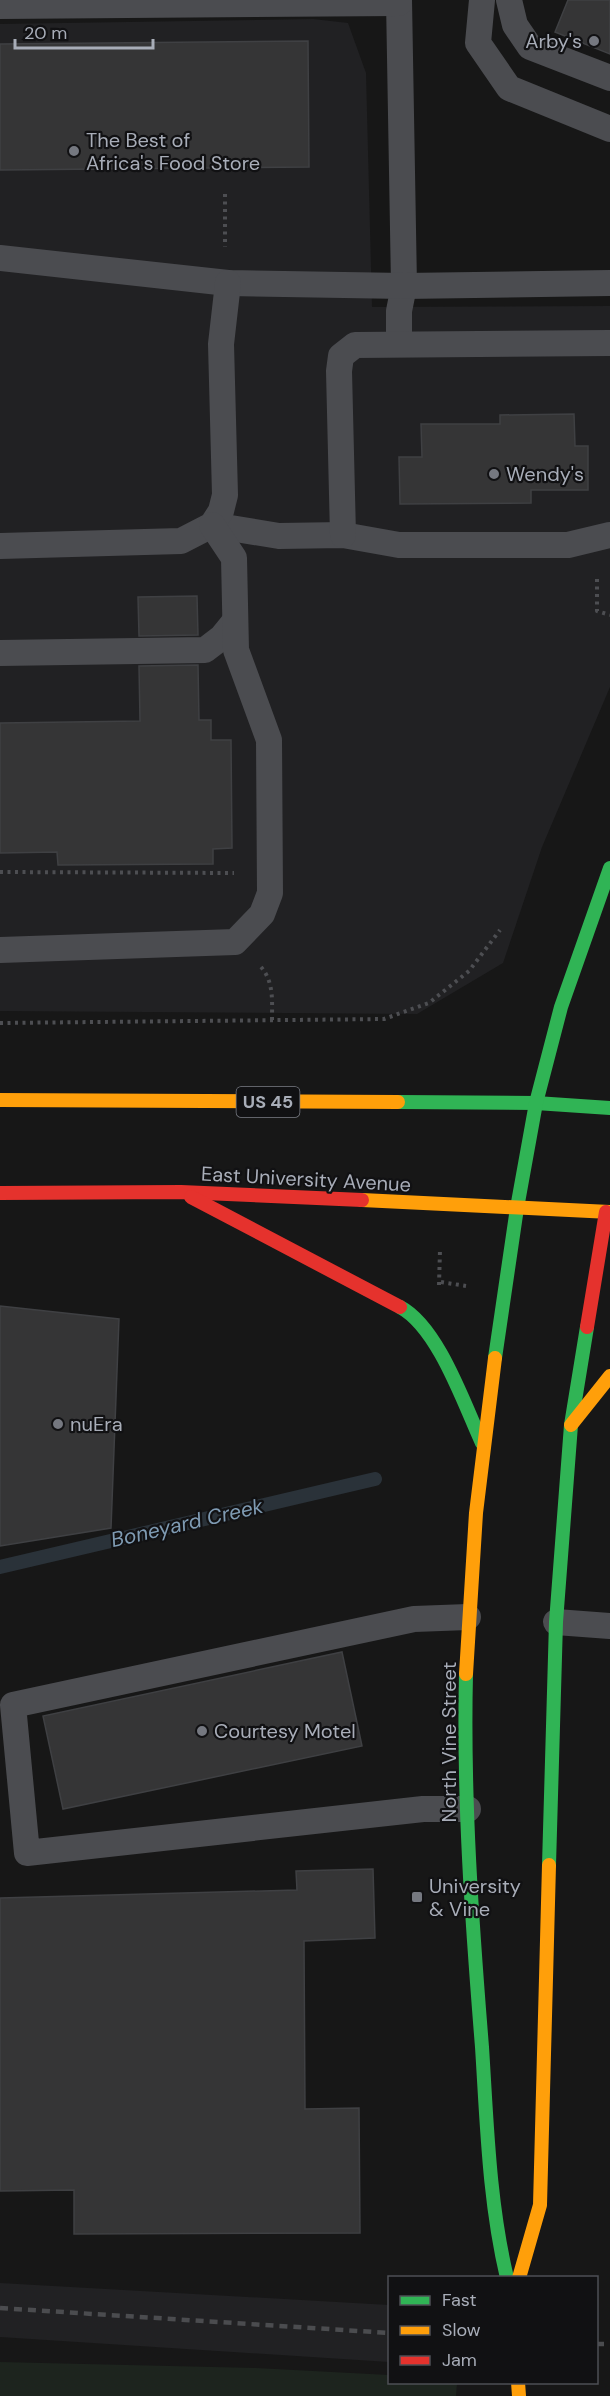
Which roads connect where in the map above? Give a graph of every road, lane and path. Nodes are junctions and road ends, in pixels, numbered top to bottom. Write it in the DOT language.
graph roads {
  1 [pos="482,0"];
  2 [pos="509,0"];
  3 [pos="399,1"];
  4 [pos="0,6"];
  5 [pos="610,78"];
  6 [pos="610,129"];
  7 [pos="225,194"];
  8 [pos="0,258"];
  9 [pos="228,283"];
  10 [pos="610,283"];
  11 [pos="404,286"];
  12 [pos="610,343"];
  13 [pos="399,344"];
  14 [pos="212,525"];
  15 [pos="343,535"];
  16 [pos="610,535"];
  17 [pos="0,546"];
  18 [pos="597,579"];
  19 [pos="610,615"];
  20 [pos="235,621"];
  21 [pos="0,653"];
  22 [pos="610,868"];
  23 [pos="270,871"];
  24 [pos="0,872"];
  25 [pos="500,930"];
  26 [pos="235,942"];
  27 [pos="0,950"];
  28 [pos="272,1020"];
  29 [pos="0,1023"];
  30 [pos="0,1100"];
  31 [pos="536,1103"];
  32 [pos="610,1108"];
  33 [pos="181,1192"];
  34 [pos="0,1193"];
  35 [pos="609,1207"];
  36 [pos="518,1208"];
  37 [pos="440,1250"];
  38 [pos="441,1282"];
  39 [pos="466,1286"];
  40 [pos="435,1290"];
  41 [pos="610,1376"];
  42 [pos="571,1425"];
  43 [pos="482,1443"];
  44 [pos="468,1617"];
  45 [pos="556,1622"];
  46 [pos="610,1626"];
  47 [pos="468,1809"];
  48 [pos="507,2276"];
  49 [pos="519,2276"];
  1 -- 6 [label="lane"];
  2 -- 5 [label="lane"];
  3 -- 4 [label="lane"];
  3 -- 11 [label="lane"];
  7 -- 9 [label="path"];
  8 -- 9 [label="lane"];
  9 -- 11 [label="lane"];
  9 -- 14 [label="lane"];
  10 -- 11 [label="lane"];
  11 -- 13 [label="lane"];
  12 -- 13 [label="lane"];
  13 -- 15 [label="lane"];
  14 -- 15 [label="lane"];
  14 -- 17 [label="lane"];
  14 -- 20 [label="lane"];
  15 -- 16 [label="lane"];
  18 -- 19 [label="path"];
  20 -- 21 [label="lane"];
  20 -- 23 [label="lane"];
  22 -- 31 [label="main road, North Vine Street"];
  23 -- 24 [label="path"];
  23 -- 26 [label="lane"];
  25 -- 28 [label="path"];
  26 -- 27 [label="lane"];
  26 -- 28 [label="path"];
  28 -- 29 [label="path"];
  30 -- 31 [label="main road, US 45"];
  31 -- 32 [label="main road"];
  31 -- 36 [label="main road, North Vine Street"];
  33 -- 34 [label="main road, East University Avenue"];
  33 -- 36 [label="main road, East University Avenue"];
  33 -- 43 [label="main road"];
  35 -- 36 [label="main road, East University Avenue"];
  35 -- 42 [label="main road"];
  36 -- 43 [label="main road, North Vine Street"];
  37 -- 38 [label="path"];
  38 -- 39 [label="path"];
  38 -- 40 [label="path"];
  41 -- 42 [label="main road"];
  42 -- 45 [label="main road"];
  43 -- 44 [label="main road, North Vine Street"];
  44 -- 47 [label="main road, North Vine Street"];
  44 -- 47 [label="lane"];
  45 -- 46 [label="lane"];
  45 -- 49 [label="main road"];
  47 -- 48 [label="main road, North Vine Street"];
}
